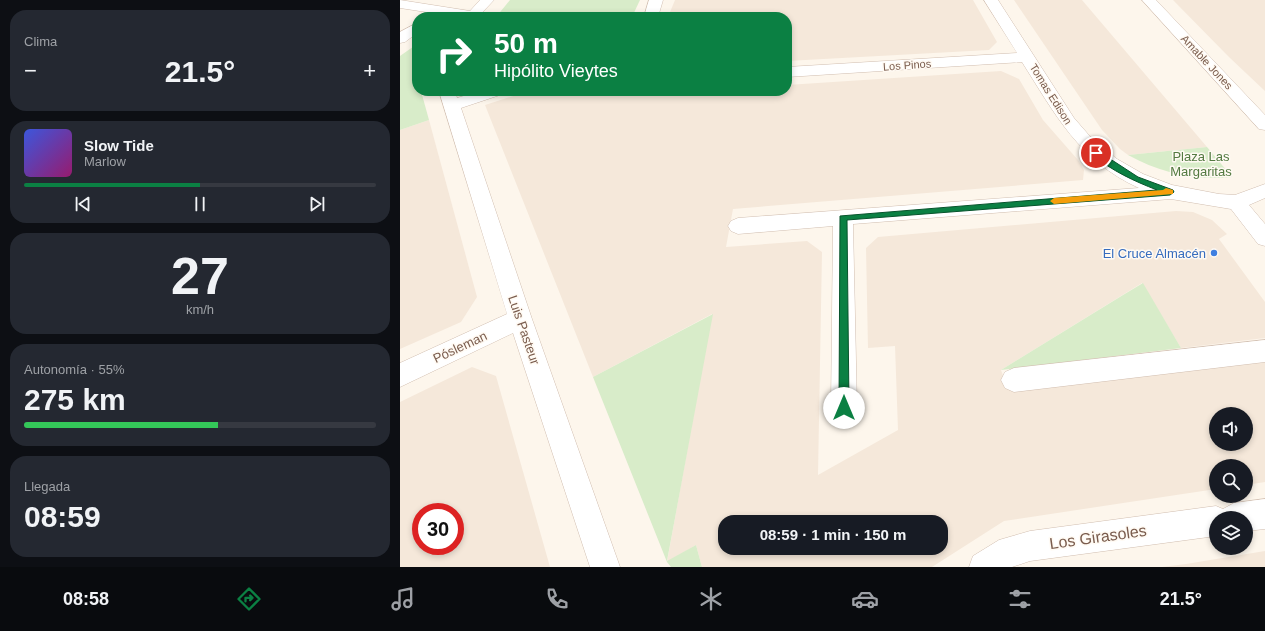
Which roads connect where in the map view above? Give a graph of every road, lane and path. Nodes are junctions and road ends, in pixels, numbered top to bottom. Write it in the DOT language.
graph roads {
  1 [pos="487,0"];
  2 [pos="656,0"];
  3 [pos="991,0"];
  4 [pos="1149,0"];
  5 [pos="400,4"];
  6 [pos="430,12"];
  7 [pos="476,12"];
  8 [pos="652,12"];
  9 [pos="412,31"];
  10 [pos="400,39"];
  11 [pos="1027,57"];
  12 [pos="792,72"];
  13 [pos="463,96"];
  14 [pos="449,98"];
  15 [pos="1265,125"];
  16 [pos="1265,191"];
  17 [pos="1170,192"];
  18 [pos="1236,202"];
  19 [pos="843,218"];
  20 [pos="738,226"];
  21 [pos="1265,238"];
  22 [pos="520,319"];
  23 [pos="1265,351"];
  24 [pos="400,375"];
  25 [pos="1014,380"];
  26 [pos="844,408"];
  27 [pos="1265,514"];
  28 [pos="1253,516"];
  29 [pos="1209,522"];
  30 [pos="605,567"];
  31 [pos="984,567"];
  1 -- 7 [label="street"];
  2 -- 8 [label="street"];
  3 -- 11 [label="street, Tomas Edison"];
  4 -- 15 [label="street, Amable Jones"];
  5 -- 6 [label="street"];
  9 -- 10 [label="street"];
  11 -- 12 [label="street, Los Pinos"];
  11 -- 17 [label="street, Tomas Edison"];
  13 -- 14 [label="street"];
  14 -- 22 [label="street, Luis Pasteur"];
  16 -- 18 [label="street"];
  17 -- 18 [label="street"];
  17 -- 19 [label="street"];
  18 -- 21 [label="street"];
  19 -- 20 [label="street"];
  19 -- 26 [label="street"];
  22 -- 24 [label="street, Pósleman"];
  22 -- 30 [label="street, Luis Pasteur"];
  23 -- 25 [label="street"];
  27 -- 28 [label="street"];
  29 -- 31 [label="street, Los Girasoles"];
}
